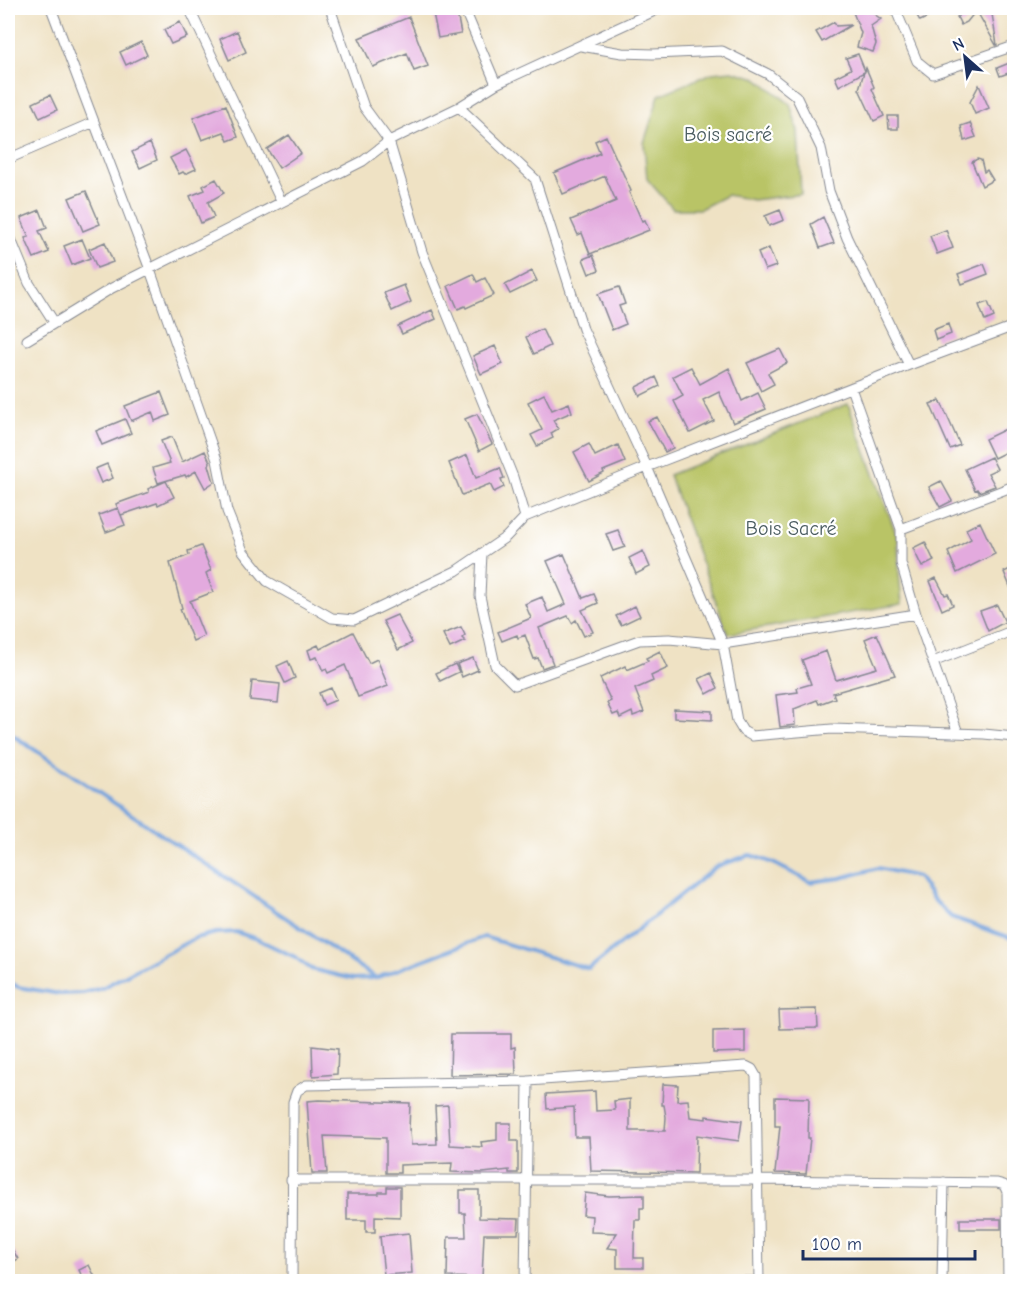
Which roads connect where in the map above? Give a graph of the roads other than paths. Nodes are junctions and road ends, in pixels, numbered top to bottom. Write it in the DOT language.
graph roads {
  1 [pos="51,8"];
  2 [pos="189,8"];
  3 [pos="330,8"];
  4 [pos="464,8"];
  5 [pos="661,8"];
  6 [pos="895,8"];
  7 [pos="581,46"];
  8 [pos="1014,46"];
  9 [pos="496,84"];
  10 [pos="459,107"];
  11 [pos="94,122"];
  12 [pos="389,141"];
  13 [pos="8,159"];
  14 [pos="281,201"];
  15 [pos="8,232"];
  16 [pos="149,267"];
  17 [pos="54,322"];
  18 [pos="1014,326"];
  19 [pos="27,340"];
  20 [pos="909,365"];
  21 [pos="850,388"];
  22 [pos="647,467"];
  23 [pos="1014,486"];
  24 [pos="525,517"];
  25 [pos="901,530"];
  26 [pos="482,553"];
  27 [pos="916,614"];
  28 [pos="1014,630"];
  29 [pos="723,644"];
  30 [pos="933,662"];
  31 [pos="958,733"];
  32 [pos="1014,737"];
  33 [pos="528,1081"];
  34 [pos="291,1180"];
  35 [pos="526,1180"];
  36 [pos="758,1180"];
  37 [pos="944,1182"];
  38 [pos="291,1281"];
  39 [pos="525,1281"];
  40 [pos="686,1281"];
  41 [pos="759,1281"];
  42 [pos="942,1281"];
  43 [pos="1008,1281"];
  1 -- 11 [label="street"];
  2 -- 14 [label="street"];
  3 -- 12 [label="street"];
  4 -- 9 [label="street"];
  5 -- 7 [label="street"];
  6 -- 8 [label="street"];
  7 -- 9 [label="street"];
  7 -- 20 [label="street"];
  9 -- 10 [label="street"];
  10 -- 12 [label="street"];
  10 -- 22 [label="street"];
  11 -- 13 [label="street"];
  11 -- 16 [label="street"];
  12 -- 14 [label="street"];
  12 -- 24 [label="street"];
  14 -- 16 [label="street"];
  15 -- 17 [label="street"];
  16 -- 17 [label="street"];
  16 -- 26 [label="street"];
  17 -- 19 [label="street"];
  18 -- 20 [label="street"];
  20 -- 21 [label="street"];
  21 -- 22 [label="street"];
  21 -- 25 [label="street"];
  22 -- 24 [label="street"];
  22 -- 29 [label="street"];
  23 -- 25 [label="street"];
  24 -- 26 [label="street"];
  25 -- 27 [label="street"];
  26 -- 29 [label="street"];
  27 -- 29 [label="street"];
  27 -- 30 [label="street"];
  28 -- 30 [label="street"];
  29 -- 31 [label="street"];
  30 -- 31 [label="street"];
  31 -- 32 [label="street"];
  33 -- 34 [label="street"];
  33 -- 35 [label="street"];
  33 -- 36 [label="street"];
  34 -- 35 [label="street"];
  34 -- 38 [label="street"];
  35 -- 36 [label="street"];
  35 -- 39 [label="street"];
  36 -- 37 [label="street"];
  36 -- 41 [label="street"];
  37 -- 42 [label="street"];
  37 -- 43 [label="street"];
  40 -- 41 [label="street"];
}
